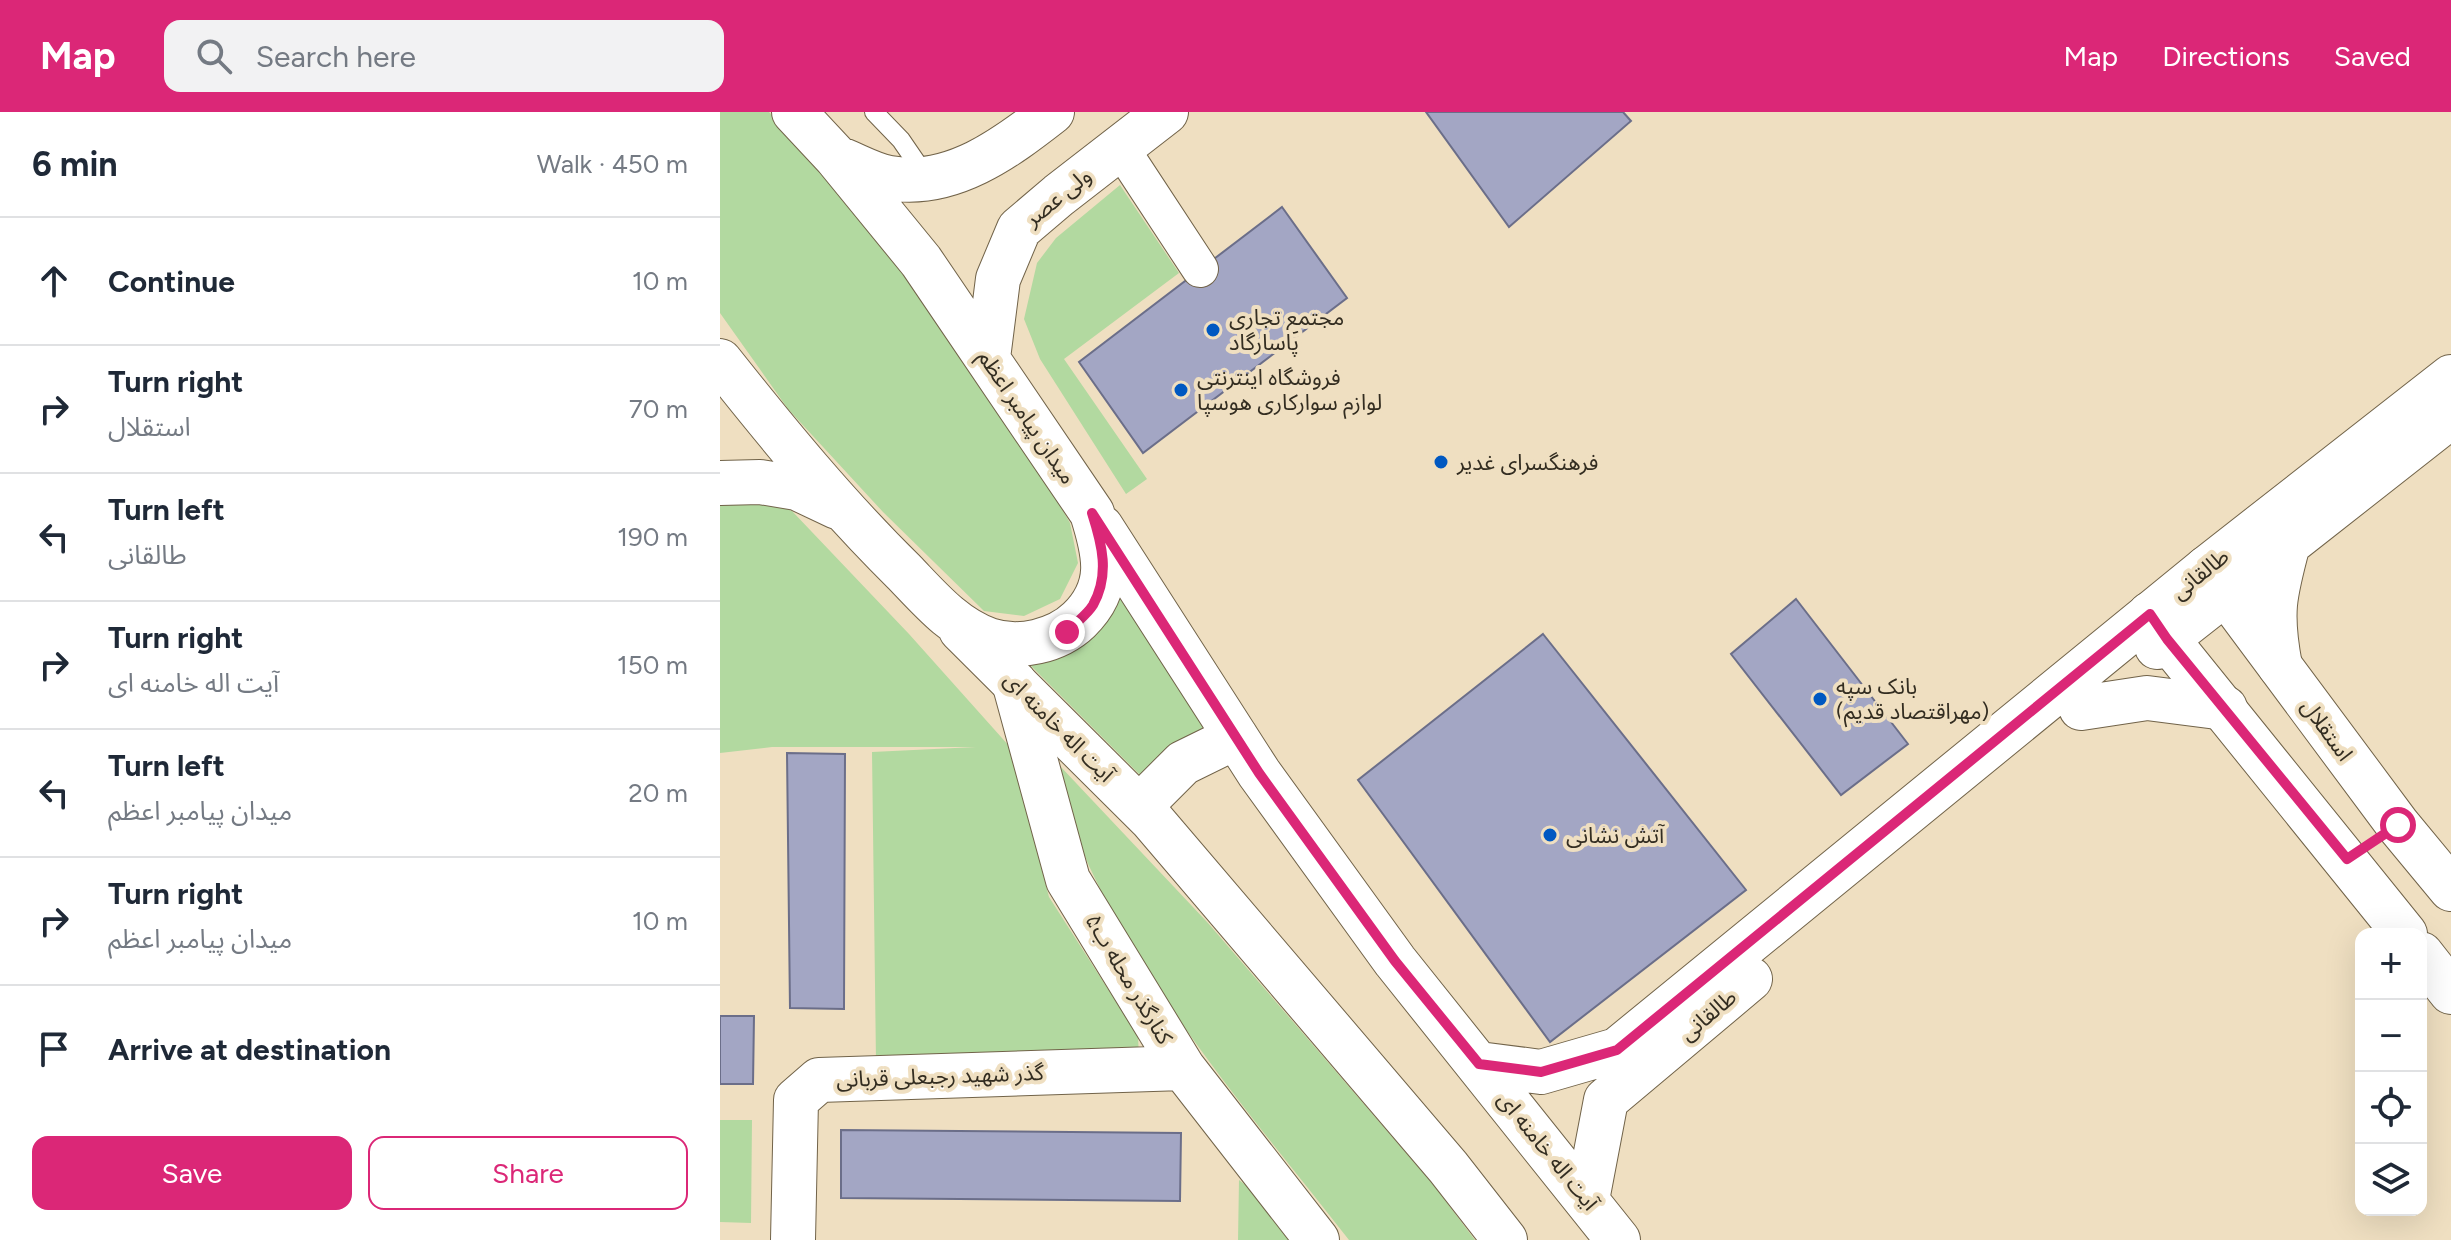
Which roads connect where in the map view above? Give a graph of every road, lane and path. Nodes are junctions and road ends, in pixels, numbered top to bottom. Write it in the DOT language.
graph roads {
  1 [pos="794,112"];
  2 [pos="874,112"];
  3 [pos="1052,112"];
  4 [pos="1166,112"];
  5 [pos="1120,147"];
  6 [pos="836,157"];
  7 [pos="928,180"];
  8 [pos="1200,269"];
  9 [pos="988,358"];
  10 [pos="720,361"];
  11 [pos="2451,377"];
  12 [pos="2451,416"];
  13 [pos="720,483"];
  14 [pos="844,511"];
  15 [pos="1092,513"];
  16 [pos="2288,544"];
  17 [pos="2216,581"];
  18 [pos="951,619"];
  19 [pos="2159,626"];
  20 [pos="2280,666"];
  21 [pos="1014,682"];
  22 [pos="2081,708"];
  23 [pos="2225,708"];
  24 [pos="1236,737"];
  25 [pos="1139,807"];
  26 [pos="2398,825"];
  27 [pos="2347,859"];
  28 [pos="2451,889"];
  29 [pos="2400,928"];
  30 [pos="2427,962"];
  31 [pos="2451,992"];
  32 [pos="1479,1064"];
  33 [pos="1183,1068"];
  34 [pos="1587,1200"];
  35 [pos="793,1240"];
  36 [pos="1317,1240"];
  37 [pos="1505,1240"];
  38 [pos="1618,1240"];
  1 -- 6 [label="main road, میدان پیامبر اعظم"];
  2 -- 7 [label="lane"];
  3 -- 7 [label="main road"];
  4 -- 5 [label="main road, ولی عصر"];
  5 -- 8 [label="street"];
  5 -- 9 [label="main road, ولی عصر"];
  6 -- 7 [label="main road"];
  6 -- 9 [label="main road, میدان پیامبر اعظم"];
  9 -- 15 [label="main road, میدان پیامبر اعظم"];
  10 -- 14 [label="main road, میدان پیامبر اعظم"];
  11 -- 17 [label="main road, طالقانی"];
  12 -- 16 [label="main road, طالقانی"];
  13 -- 14 [label="main road"];
  14 -- 18 [label="main road, میدان پیامبر اعظم"];
  15 -- 18 [label="main road, میدان پیامبر اعظم"];
  15 -- 24 [label="main road, آیت اله خامنه ای"];
  16 -- 17 [label="main road, طالقانی"];
  16 -- 20 [label="main road"];
  17 -- 19 [label="main road, طالقانی"];
  17 -- 20 [label="main road, استقلال"];
  18 -- 21 [label="main road, آیت اله خامنه ای"];
  19 -- 22 [label="main road, طالقانی"];
  19 -- 23 [label="main road"];
  19 -- 32 [label="main road, طالقانی"];
  20 -- 26 [label="main road, استقلال"];
  21 -- 25 [label="main road, آیت اله خامنه ای"];
  21 -- 33 [label="main road, کنارگذر محله ب۵"];
  22 -- 23 [label="main road"];
  22 -- 34 [label="main road, طالقانی"];
  23 -- 27 [label="main road"];
  24 -- 25 [label="main road"];
  24 -- 32 [label="main road, آیت اله خامنه ای"];
  25 -- 37 [label="main road, آیت اله خامنه ای"];
  26 -- 27 [label="main road"];
  26 -- 28 [label="main road, استقلال"];
  27 -- 29 [label="main road"];
  30 -- 31 [label="main road"];
  32 -- 34 [label="main road, آیت اله خامنه ای"];
  33 -- 35 [label="main road, گذر شهید رجبعلی قربانی"];
  33 -- 36 [label="main road, کنارگذر محله ب۵"];
  34 -- 38 [label="main road, آیت اله خامنه ای"];
}
